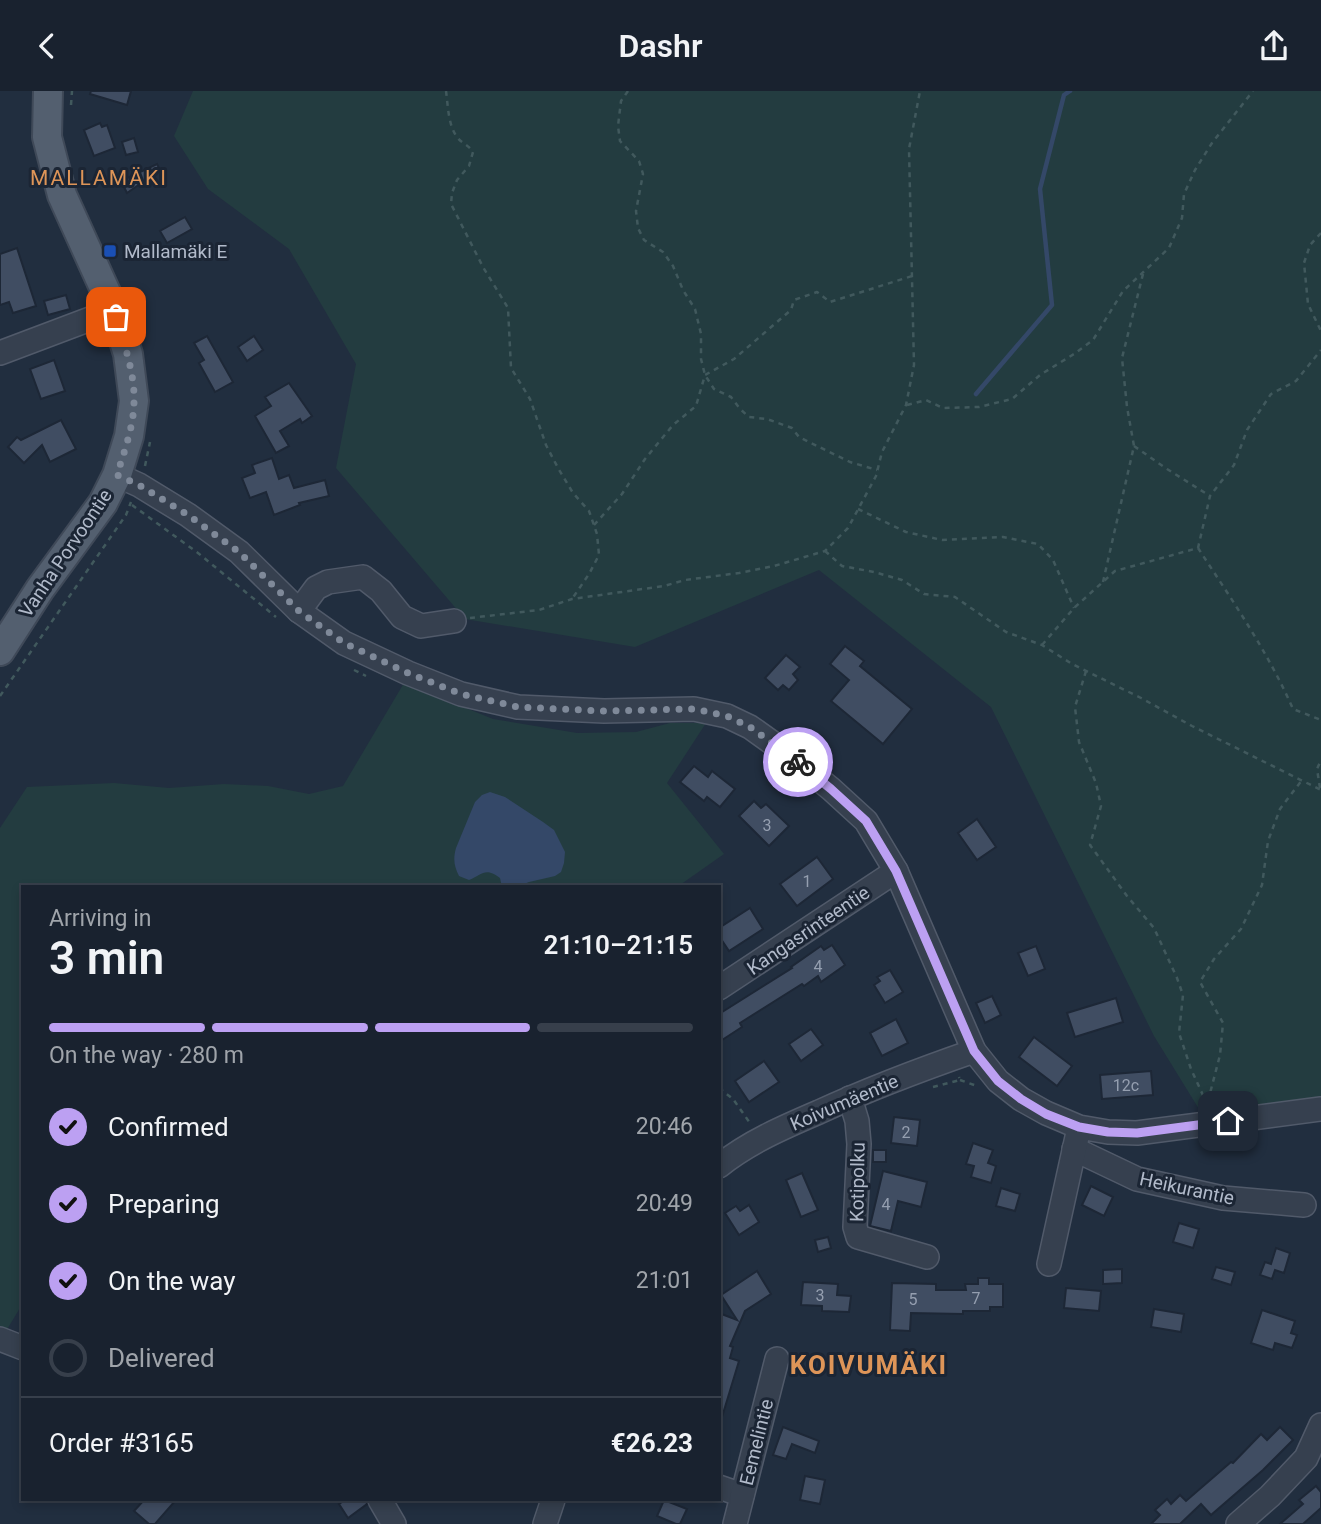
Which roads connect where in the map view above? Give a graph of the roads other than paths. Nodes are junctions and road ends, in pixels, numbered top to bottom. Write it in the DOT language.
graph roads {
  1 [pos="48,91"];
  2 [pos="114,310"];
  3 [pos="0,353"];
  4 [pos="129,488"];
  5 [pos="288,615"];
  6 [pos="454,621"];
  7 [pos="0,651"];
  8 [pos="896,871"];
  9 [pos="721,987"];
  10 [pos="974,1051"];
  11 [pos="850,1098"];
  12 [pos="1321,1109"];
  13 [pos="1077,1138"];
  14 [pos="721,1165"];
  15 [pos="1304,1205"];
  16 [pos="927,1257"];
  17 [pos="1049,1264"];
  18 [pos="0,1339"];
  19 [pos="21,1347"];
  20 [pos="777,1359"];
  21 [pos="1321,1425"];
  22 [pos="721,1488"];
  23 [pos="743,1495"];
  24 [pos="381,1501"];
  25 [pos="553,1501"];
  26 [pos="394,1524"];
  27 [pos="545,1524"];
  28 [pos="735,1524"];
  29 [pos="1238,1524"];
  1 -- 2 [label="main road, Vanha Porvoontie"];
  2 -- 3 [label="street"];
  2 -- 4 [label="main road, Vanha Porvoontie"];
  4 -- 5 [label="street"];
  4 -- 7 [label="main road, Vanha Porvoontie"];
  5 -- 6 [label="street"];
  5 -- 8 [label="street"];
  8 -- 9 [label="street, Kangasrinteentie"];
  8 -- 10 [label="street"];
  10 -- 11 [label="street, Koivumäentie"];
  10 -- 13 [label="street"];
  11 -- 14 [label="street, Koivumäentie"];
  11 -- 16 [label="street, Kotipolku"];
  12 -- 13 [label="street"];
  13 -- 15 [label="street, Heikurantie"];
  13 -- 17 [label="street"];
  18 -- 19 [label="street"];
  20 -- 23 [label="street, Eemelintie"];
  21 -- 29 [label="street"];
  22 -- 23 [label="street"];
  23 -- 28 [label="street, Eemelintie"];
  24 -- 26 [label="street"];
  25 -- 27 [label="street"];
}
